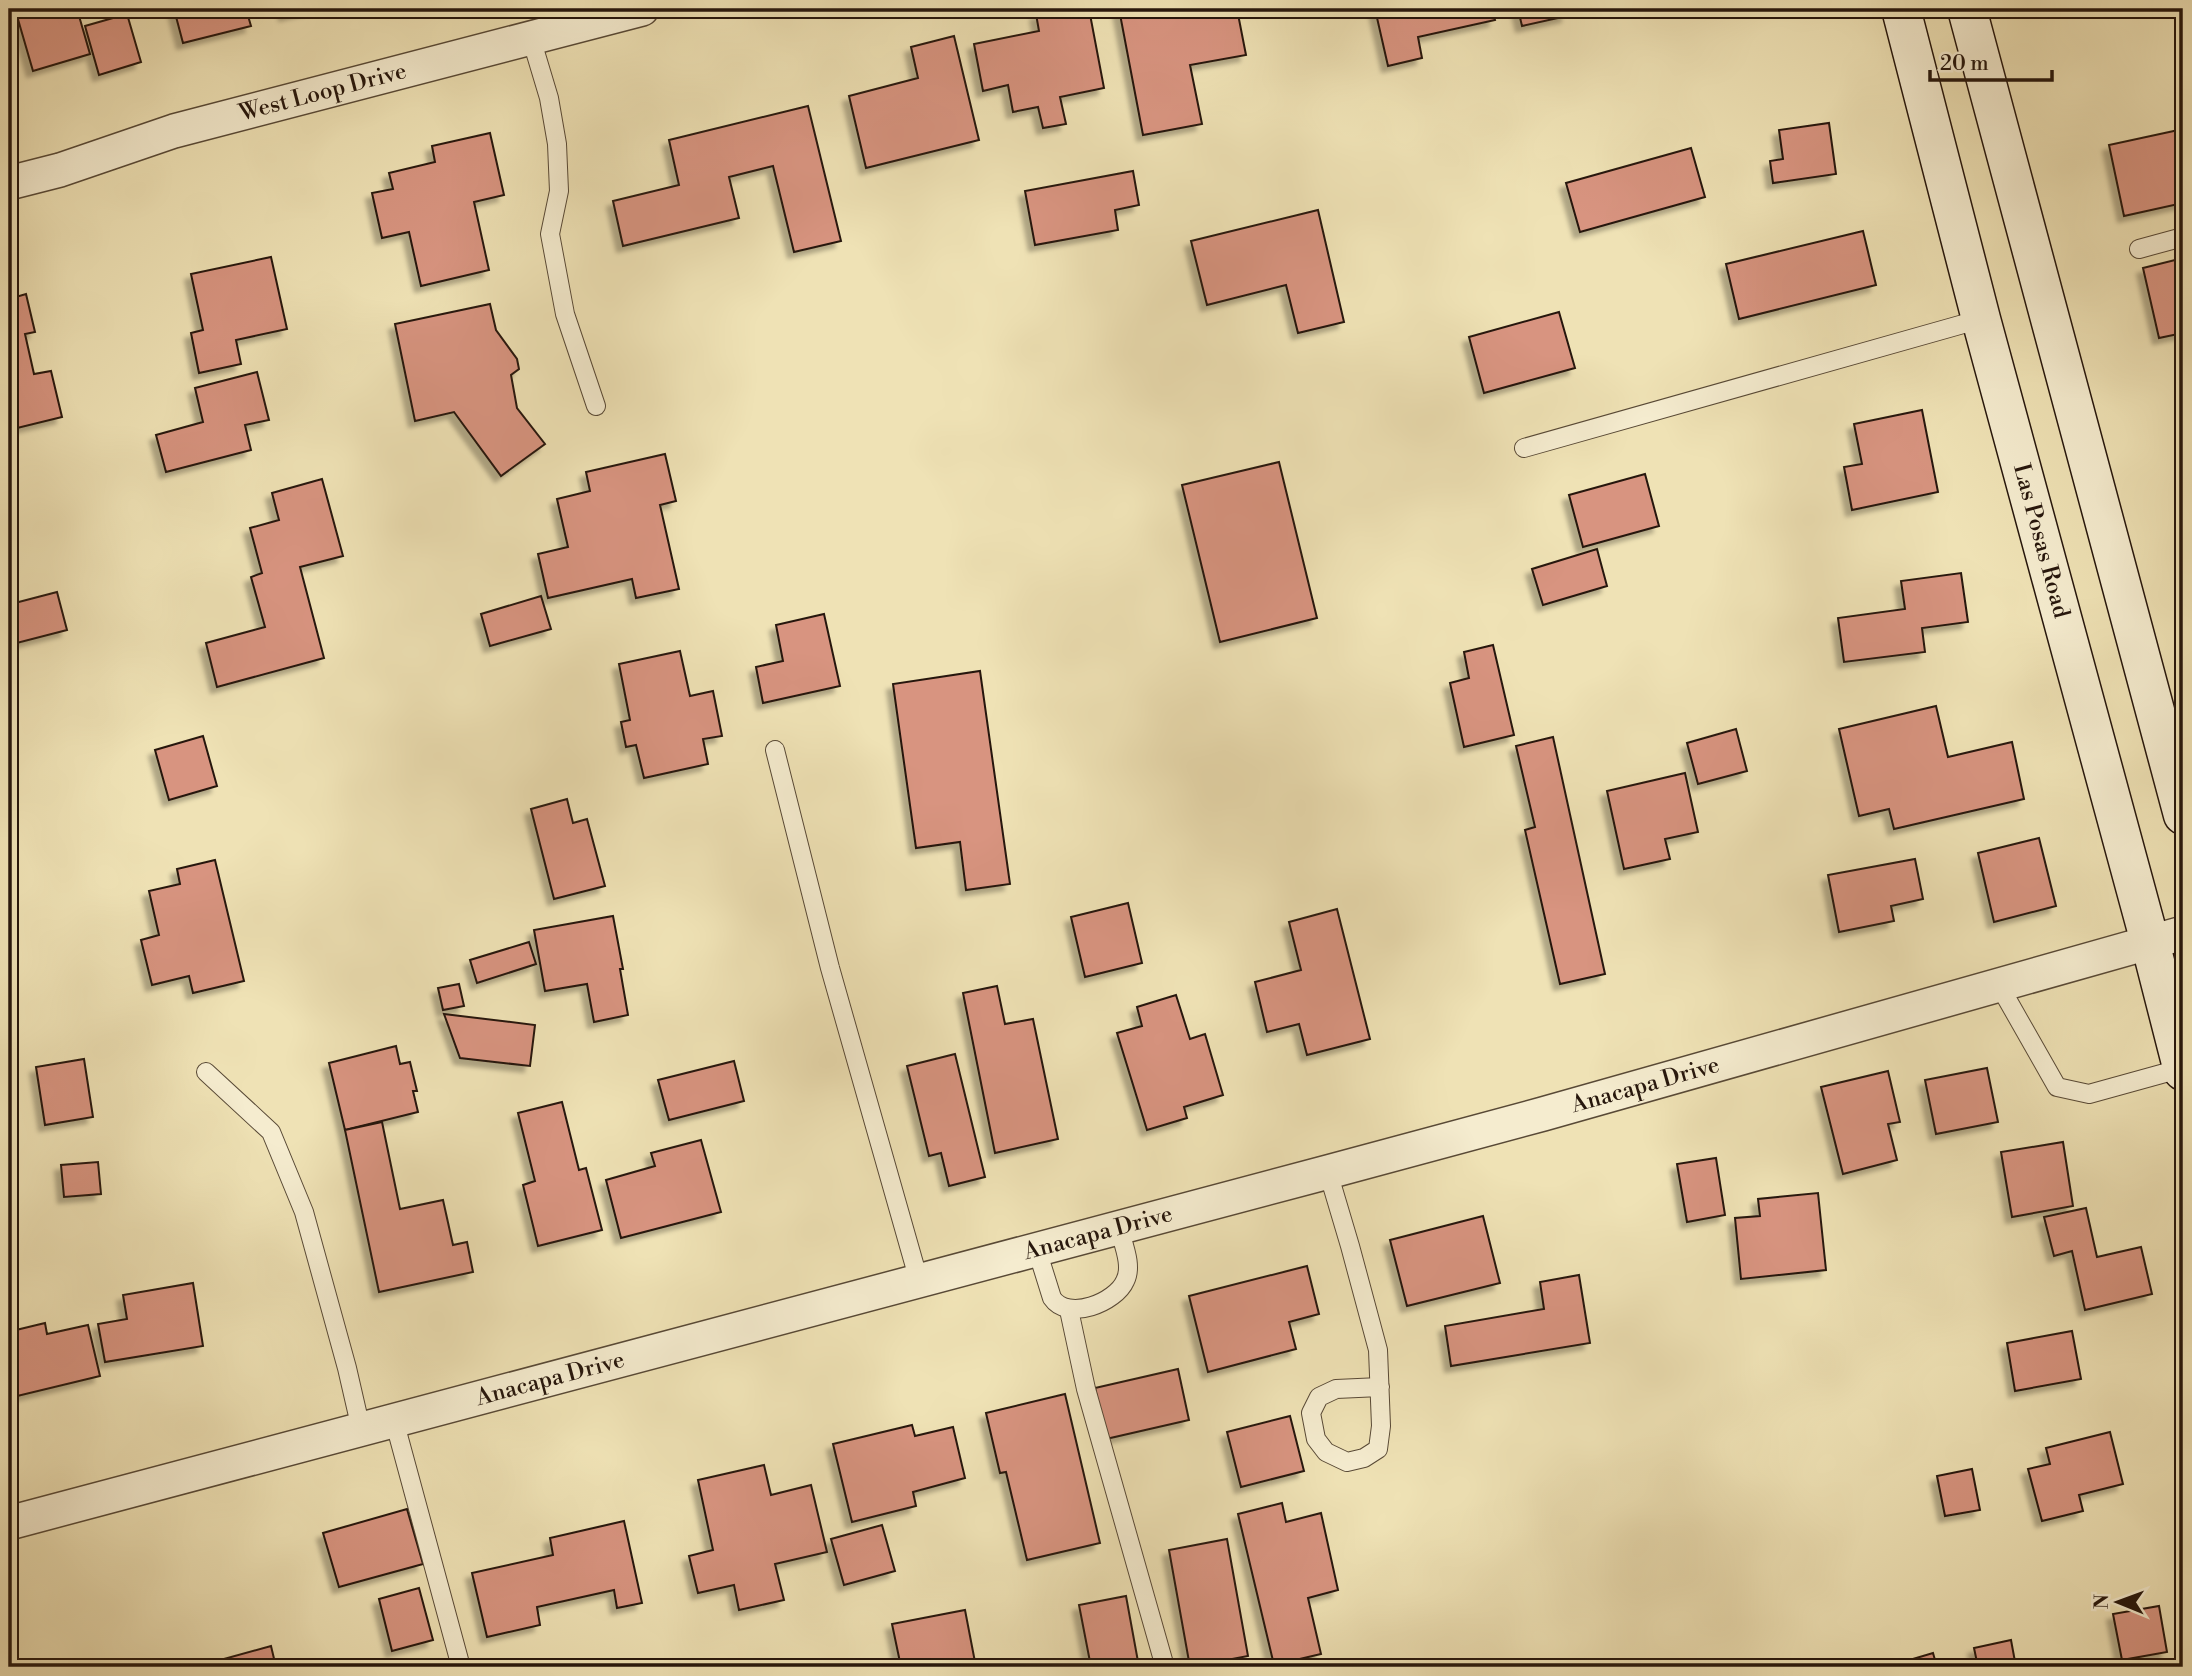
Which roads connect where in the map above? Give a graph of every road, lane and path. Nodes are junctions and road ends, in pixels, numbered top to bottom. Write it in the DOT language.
graph roads {
  1 [pos="642,9"];
  2 [pos="1901,9"];
  3 [pos="1967,9"];
  4 [pos="531,38"];
  5 [pos="9,183"];
  6 [pos="2183,237"];
  7 [pos="2139,250"];
  8 [pos="1981,319"];
  9 [pos="596,406"];
  10 [pos="1524,448"];
  11 [pos="775,750"];
  12 [pos="2183,815"];
  13 [pos="2167,938"];
  14 [pos="2000,985"];
  15 [pos="2183,1070"];
  16 [pos="206,1072"];
  17 [pos="1328,1172"];
  18 [pos="1119,1228"];
  19 [pos="1037,1250"];
  20 [pos="919,1281"];
  21 [pos="1069,1310"];
  22 [pos="1380,1387"];
  23 [pos="394,1420"];
  24 [pos="361,1429"];
  25 [pos="9,1523"];
  26 [pos="461,1667"];
  27 [pos="1164,1667"];
  1 -- 4 [label="street, West Loop Drive"];
  2 -- 8 [label="main road, Las Posas Road"];
  3 -- 12 [label="main road"];
  4 -- 5 [label="street, West Loop Drive"];
  4 -- 9 [label="lane"];
  6 -- 7 [label="lane"];
  8 -- 10 [label="lane"];
  8 -- 13 [label="main road, Las Posas Road"];
  11 -- 20 [label="lane"];
  13 -- 14 [label="street, Anacapa Drive"];
  13 -- 15 [label="main road, Las Posas Road"];
  14 -- 15 [label="lane"];
  14 -- 17 [label="street, Anacapa Drive"];
  16 -- 24 [label="lane"];
  17 -- 18 [label="street, Anacapa Drive"];
  17 -- 22 [label="lane"];
  18 -- 19 [label="street, Anacapa Drive"];
  18 -- 21 [label="lane"];
  19 -- 20 [label="street, Anacapa Drive"];
  19 -- 21 [label="lane"];
  20 -- 23 [label="street, Anacapa Drive"];
  21 -- 27 [label="lane"];
  22 -- 22 [label="lane"];
  23 -- 24 [label="street, Anacapa Drive"];
  23 -- 26 [label="lane"];
  24 -- 25 [label="street, Anacapa Drive"];
}
